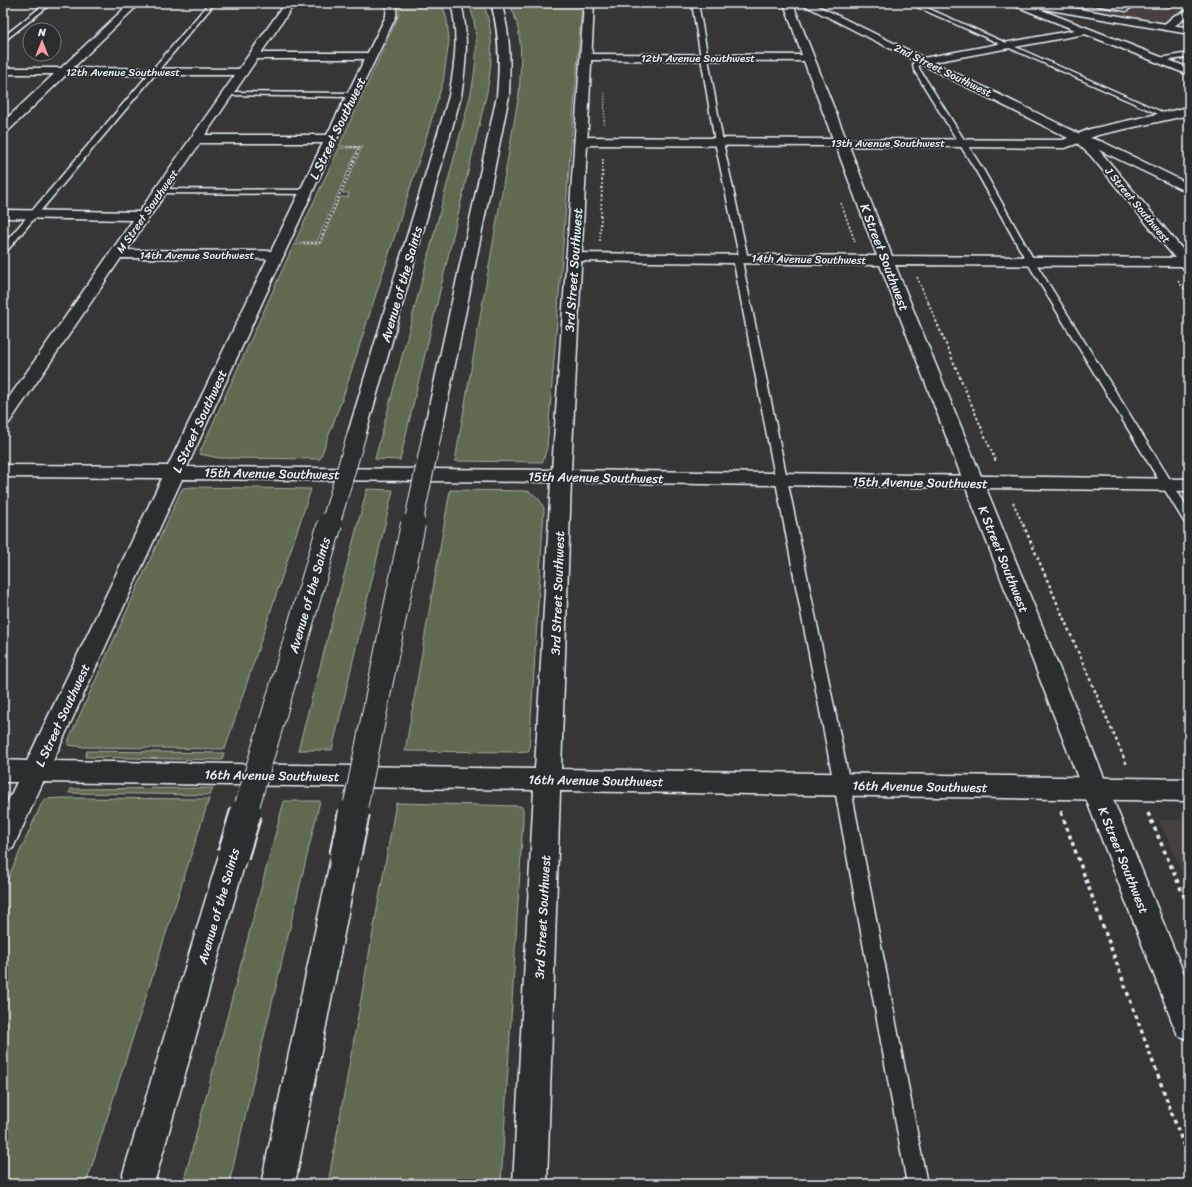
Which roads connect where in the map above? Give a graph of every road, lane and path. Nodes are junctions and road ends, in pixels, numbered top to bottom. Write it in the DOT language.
graph roads {
  1 [pos="49,3"];
  2 [pos="135,3"];
  3 [pos="212,3"];
  4 [pos="290,3"];
  5 [pos="385,3"];
  6 [pos="392,3"];
  7 [pos="456,3"];
  8 [pos="496,3"];
  9 [pos="589,3"];
  10 [pos="695,3"];
  11 [pos="804,3"];
  12 [pos="911,3"];
  13 [pos="1016,3"];
  14 [pos="1027,3"];
  15 [pos="1088,3"];
  16 [pos="1123,3"];
  17 [pos="1159,3"];
  18 [pos="1184,3"];
  19 [pos="1059,5"];
  20 [pos="1189,12"];
  21 [pos="1166,27"];
  22 [pos="1085,30"];
  23 [pos="1189,31"];
  24 [pos="3,40"];
  25 [pos="1007,45"];
  26 [pos="1189,55"];
  27 [pos="254,56"];
  28 [pos="371,56"];
  29 [pos="587,57"];
  30 [pos="705,58"];
  31 [pos="808,58"];
  32 [pos="1159,60"];
  33 [pos="923,61"];
  34 [pos="3,71"];
  35 [pos="64,72"];
  36 [pos="152,72"];
  37 [pos="242,72"];
  38 [pos="1189,72"];
  39 [pos="605,87"];
  40 [pos="227,94"];
  41 [pos="352,95"];
  42 [pos="1189,111"];
  43 [pos="1167,116"];
  44 [pos="604,125"];
  45 [pos="3,129"];
  46 [pos="196,139"];
  47 [pos="582,141"];
  48 [pos="719,142"];
  49 [pos="842,142"];
  50 [pos="1084,142"];
  51 [pos="338,143"];
  52 [pos="962,143"];
  53 [pos="603,156"];
  54 [pos="1189,189"];
  55 [pos="160,191"];
  56 [pos="306,192"];
  57 [pos="3,214"];
  58 [pos="34,215"];
  59 [pos="142,216"];
  60 [pos="301,243"];
  61 [pos="600,246"];
  62 [pos="3,250"];
  63 [pos="117,254"];
  64 [pos="277,255"];
  65 [pos="573,257"];
  66 [pos="741,259"];
  67 [pos="886,260"];
  68 [pos="1032,262"];
  69 [pos="1188,263"];
  70 [pos="914,271"];
  71 [pos="3,419"];
  72 [pos="997,465"];
  73 [pos="3,471"];
  74 [pos="175,472"];
  75 [pos="562,476"];
  76 [pos="780,479"];
  77 [pos="974,482"];
  78 [pos="1168,485"];
  79 [pos="1189,486"];
  80 [pos="1010,496"];
  81 [pos="1189,520"];
  82 [pos="3,771"];
  83 [pos="1129,771"];
  84 [pos="35,772"];
  85 [pos="548,779"];
  86 [pos="842,784"];
  87 [pos="1095,788"];
  88 [pos="1189,790"];
  89 [pos="1060,807"];
  90 [pos="1146,808"];
  91 [pos="3,840"];
  92 [pos="1189,908"];
  93 [pos="1189,1024"];
  94 [pos="1189,1160"];
  95 [pos="136,1184"];
  96 [pos="278,1184"];
  97 [pos="530,1184"];
  98 [pos="918,1184"];
  1 -- 24 [label="lane"];
  2 -- 35 [label="main road"];
  3 -- 36 [label="lane"];
  4 -- 27 [label="main road, M Street Southwest"];
  5 -- 6 [label="main road"];
  6 -- 28 [label="main road, L Street Southwest"];
  7 -- 95 [label="main road, Avenue of the Saints, bridge"];
  8 -- 96 [label="main road, bridge"];
  9 -- 29 [label="main road, 3rd Street Southwest"];
  10 -- 30 [label="lane"];
  11 -- 31 [label="main road, K Street Southwest"];
  11 -- 33 [label="main road, 2nd Street Southwest"];
  12 -- 25 [label="lane"];
  13 -- 22 [label="main road"];
  14 -- 19 [label="main road"];
  15 -- 16 [label="lane"];
  17 -- 18 [label="lane"];
  19 -- 21 [label="main road"];
  20 -- 21 [label="main road"];
  21 -- 23 [label="main road"];
  22 -- 25 [label="main road"];
  22 -- 32 [label="main road"];
  25 -- 33 [label="main road"];
  25 -- 43 [label="lane"];
  26 -- 32 [label="lane"];
  27 -- 28 [label="main road"];
  27 -- 37 [label="main road, M Street Southwest"];
  28 -- 41 [label="main road, L Street Southwest"];
  29 -- 30 [label="main road, 12th Avenue Southwest"];
  29 -- 47 [label="main road, 3rd Street Southwest"];
  30 -- 31 [label="main road, 12th Avenue Southwest"];
  30 -- 48 [label="lane"];
  31 -- 49 [label="main road, K Street Southwest"];
  32 -- 38 [label="main road"];
  33 -- 50 [label="main road, 2nd Street Southwest"];
  33 -- 52 [label="lane"];
  34 -- 35 [label="main road, 12th Avenue Southwest"];
  35 -- 36 [label="main road, 12th Avenue Southwest"];
  35 -- 45 [label="main road"];
  36 -- 37 [label="main road, 12th Avenue Southwest"];
  36 -- 58 [label="lane"];
  37 -- 40 [label="main road, M Street Southwest"];
  39 -- 44 [label="path"];
  40 -- 41 [label="lane"];
  40 -- 46 [label="main road, M Street Southwest"];
  41 -- 51 [label="main road, L Street Southwest"];
  42 -- 43 [label="main road, 13th Avenue Southwest"];
  43 -- 50 [label="main road, 13th Avenue Southwest"];
  46 -- 51 [label="main road"];
  46 -- 55 [label="main road, M Street Southwest"];
  47 -- 48 [label="main road, 13th Avenue Southwest"];
  47 -- 65 [label="main road, 3rd Street Southwest"];
  48 -- 49 [label="main road, 13th Avenue Southwest"];
  48 -- 66 [label="lane"];
  49 -- 52 [label="main road, 13th Avenue Southwest"];
  49 -- 67 [label="main road, K Street Southwest"];
  50 -- 52 [label="main road, 13th Avenue Southwest"];
  50 -- 54 [label="main road, 2nd Street Southwest"];
  50 -- 69 [label="main road, J Street Southwest"];
  51 -- 56 [label="main road, L Street Southwest"];
  51 -- 60 [label="path"];
  52 -- 68 [label="lane"];
  53 -- 61 [label="path"];
  55 -- 56 [label="lane"];
  55 -- 59 [label="main road, M Street Southwest"];
  56 -- 64 [label="main road, L Street Southwest"];
  57 -- 58 [label="main road"];
  58 -- 59 [label="main road"];
  58 -- 62 [label="lane"];
  59 -- 63 [label="main road, M Street Southwest"];
  63 -- 64 [label="main road, 14th Avenue Southwest"];
  63 -- 71 [label="main road, M Street Southwest"];
  64 -- 74 [label="main road, L Street Southwest"];
  65 -- 66 [label="main road, 14th Avenue Southwest"];
  65 -- 75 [label="main road, 3rd Street Southwest"];
  66 -- 67 [label="main road, 14th Avenue Southwest"];
  66 -- 76 [label="lane"];
  67 -- 68 [label="main road, 14th Avenue Southwest"];
  67 -- 77 [label="main road, K Street Southwest"];
  68 -- 69 [label="main road, 14th Avenue Southwest"];
  68 -- 78 [label="lane"];
  70 -- 72 [label="path"];
  73 -- 74 [label="main road, 15th Avenue Southwest"];
  74 -- 75 [label="main road, 15th Avenue Southwest"];
  74 -- 84 [label="main road, L Street Southwest"];
  75 -- 76 [label="main road, 15th Avenue Southwest"];
  75 -- 85 [label="main road, 3rd Street Southwest"];
  76 -- 77 [label="main road, 15th Avenue Southwest"];
  76 -- 86 [label="lane"];
  77 -- 78 [label="main road, 15th Avenue Southwest"];
  77 -- 87 [label="main road, K Street Southwest"];
  78 -- 79 [label="main road, 15th Avenue Southwest"];
  78 -- 81 [label="lane"];
  80 -- 83 [label="path"];
  82 -- 84 [label="main road, 16th Avenue Southwest"];
  84 -- 85 [label="main road, 16th Avenue Southwest"];
  84 -- 91 [label="main road, L Street Southwest"];
  85 -- 86 [label="main road, 16th Avenue Southwest"];
  85 -- 97 [label="main road, 3rd Street Southwest"];
  86 -- 87 [label="main road, 16th Avenue Southwest"];
  86 -- 98 [label="lane"];
  87 -- 88 [label="main road, 16th Avenue Southwest"];
  87 -- 93 [label="main road, K Street Southwest"];
  89 -- 94 [label="path"];
  90 -- 92 [label="path"];
}
